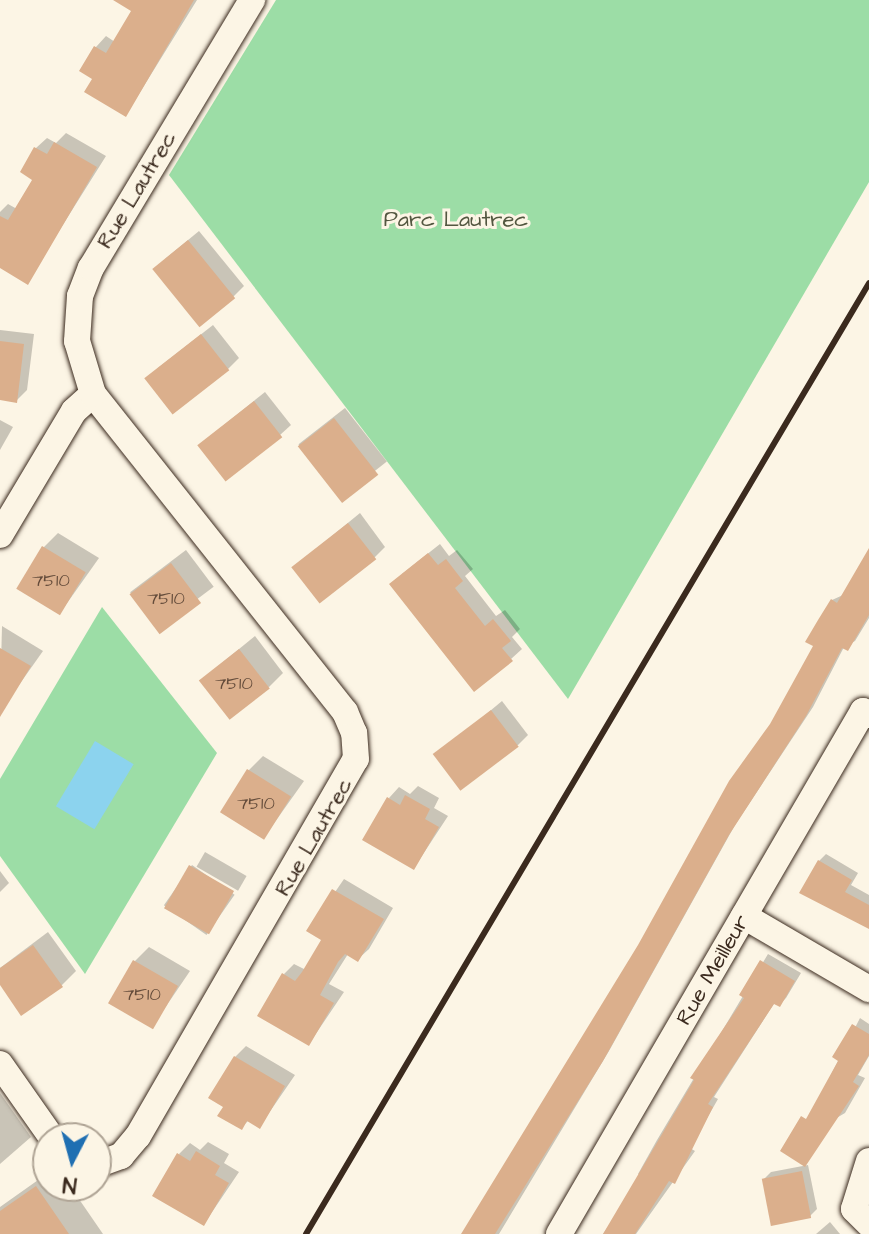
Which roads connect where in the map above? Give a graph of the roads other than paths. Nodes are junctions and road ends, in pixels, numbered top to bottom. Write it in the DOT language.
graph roads {
  1 [pos="252,0"];
  2 [pos="93,394"];
  3 [pos="0,535"];
  4 [pos="867,709"];
  5 [pos="744,916"];
  6 [pos="869,989"];
  7 [pos="0,1064"];
  8 [pos="41,1122"];
  9 [pos="112,1159"];
  10 [pos="869,1161"];
  11 [pos="869,1224"];
  12 [pos="559,1234"];
  1 -- 2 [label="street, Rue Lautrec"];
  2 -- 3 [label="street"];
  2 -- 9 [label="street, Rue Lautrec"];
  4 -- 5 [label="street, Rue Meilleur"];
  5 -- 6 [label="street"];
  5 -- 12 [label="street, Rue Meilleur"];
  7 -- 8 [label="street"];
  10 -- 11 [label="street"];
}
